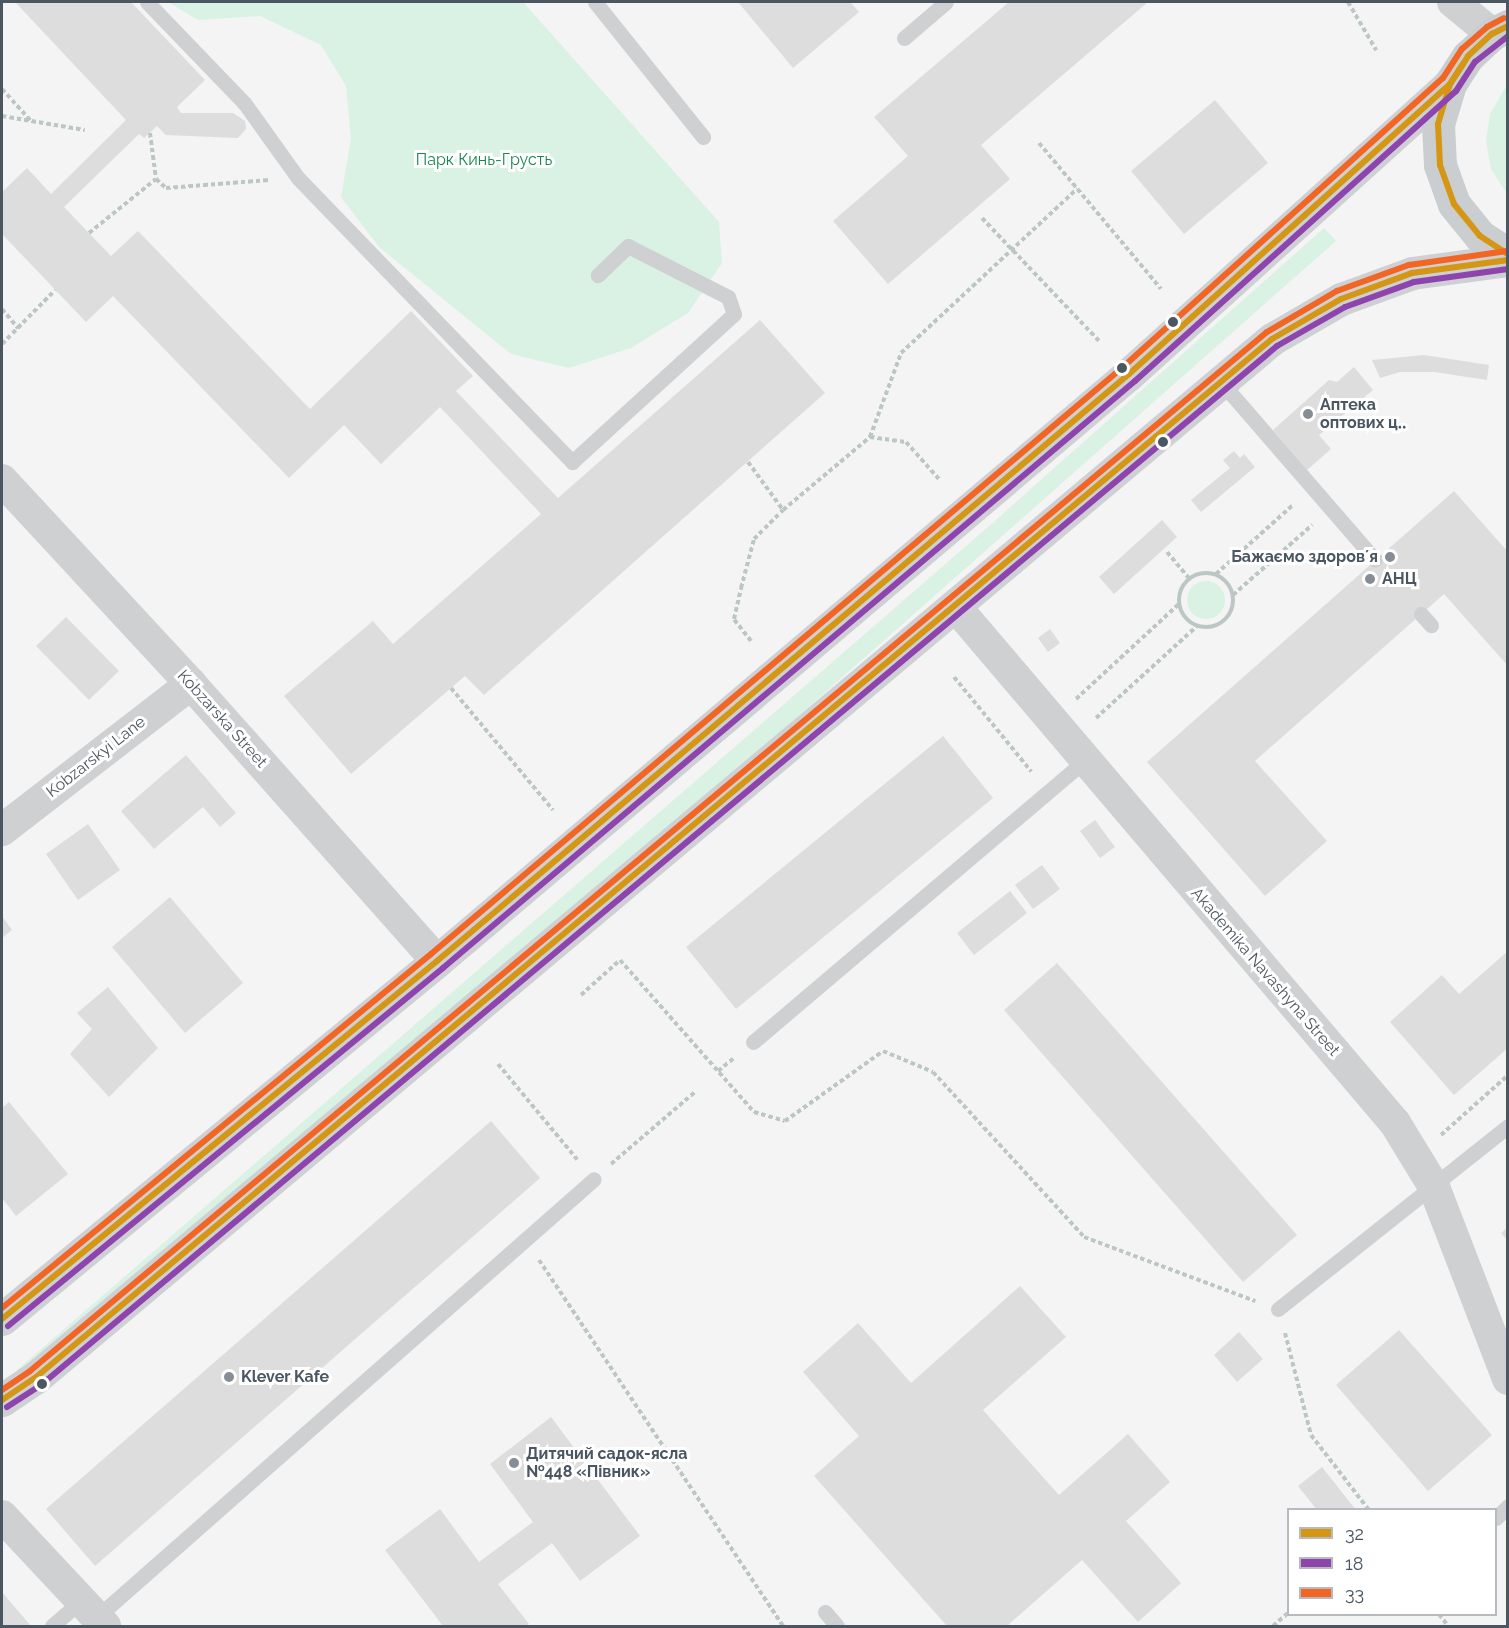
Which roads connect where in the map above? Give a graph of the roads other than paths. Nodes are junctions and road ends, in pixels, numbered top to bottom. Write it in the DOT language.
graph roads {
  1 [pos="147,2"];
  2 [pos="595,2"];
  3 [pos="946,2"];
  4 [pos="1453,2"];
  5 [pos="1500,30"];
  6 [pos="904,38"];
  7 [pos="1450,84"];
  8 [pos="703,137"];
  9 [pos="1508,254"];
  10 [pos="1508,260"];
  11 [pos="598,274"];
  12 [pos="1221,382"];
  13 [pos="2,480"];
  14 [pos="1375,560"];
  15 [pos="955,606"];
  16 [pos="191,684"];
  17 [pos="1084,761"];
  18 [pos="2,830"];
  19 [pos="437,961"];
  20 [pos="753,1042"];
  21 [pos="1508,1126"];
  22 [pos="594,1179"];
  23 [pos="1434,1187"];
  24 [pos="1278,1309"];
  25 [pos="2,1319"];
  26 [pos="1508,1379"];
  27 [pos="2,1400"];
  28 [pos="1508,1506"];
  29 [pos="2,1516"];
  30 [pos="1497,1517"];
  31 [pos="825,1612"];
  32 [pos="94,1615"];
  33 [pos="52,1626"];
  34 [pos="837,1626"];
  1 -- 11 [label="lane"];
  2 -- 8 [label="lane"];
  3 -- 6 [label="lane"];
  4 -- 5 [label="street"];
  5 -- 7 [label="main road"];
  7 -- 9 [label="main road"];
  7 -- 19 [label="main road"];
  10 -- 12 [label="main road"];
  12 -- 14 [label="lane"];
  12 -- 15 [label="main road"];
  13 -- 16 [label="street, Kobzarska Street"];
  15 -- 17 [label="street, Akademika Navashyna Street"];
  15 -- 27 [label="main road"];
  16 -- 18 [label="street, Kobzarskyi Lane"];
  16 -- 19 [label="street, Kobzarska Street"];
  17 -- 20 [label="lane"];
  17 -- 23 [label="street, Akademika Navashyna Street"];
  19 -- 25 [label="main road"];
  21 -- 23 [label="lane"];
  22 -- 32 [label="lane"];
  23 -- 24 [label="lane"];
  23 -- 26 [label="street, Akademika Navashyna Street"];
  28 -- 30 [label="lane"];
  29 -- 32 [label="street"];
  31 -- 34 [label="lane"];
  32 -- 33 [label="lane"];
}
